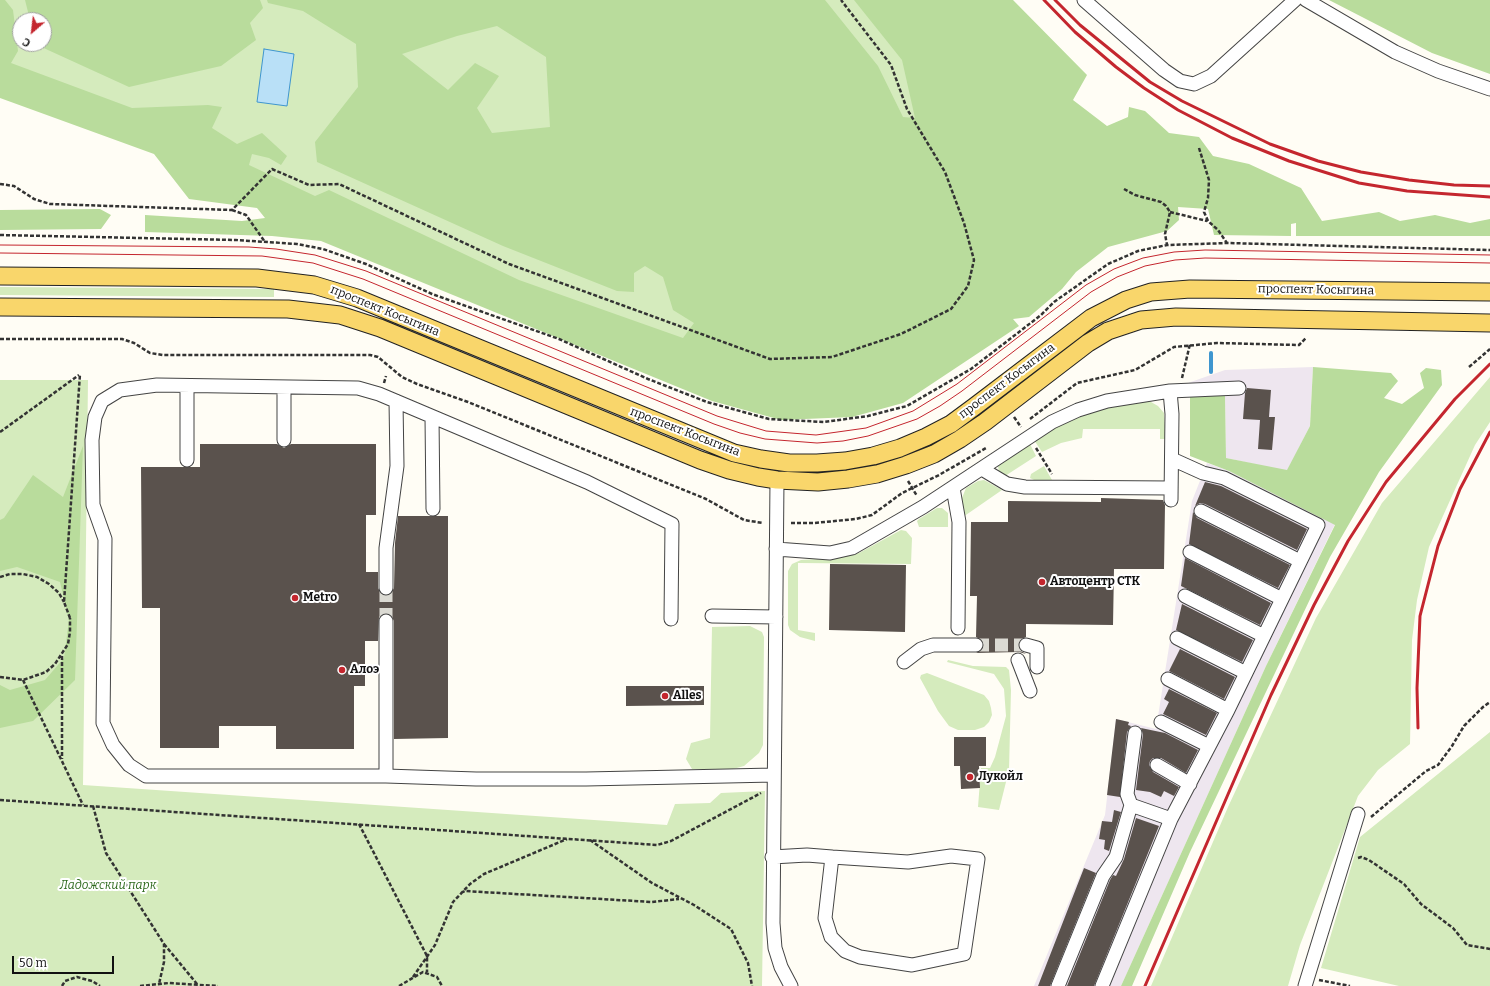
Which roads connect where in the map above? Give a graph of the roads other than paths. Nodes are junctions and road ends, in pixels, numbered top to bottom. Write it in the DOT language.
graph roads {
  1 [pos="1084,0"];
  2 [pos="1295,0"];
  3 [pos="1306,0"];
  4 [pos="1490,89"];
  5 [pos="0,276"];
  6 [pos="1490,292"];
  7 [pos="0,307"];
  8 [pos="1490,322"];
  9 [pos="188,386"];
  10 [pos="284,388"];
  11 [pos="1239,388"];
  12 [pos="1175,390"];
  13 [pos="396,401"];
  14 [pos="432,417"];
  15 [pos="284,440"];
  16 [pos="1172,459"];
  17 [pos="187,460"];
  18 [pos="982,469"];
  19 [pos="777,480"];
  20 [pos="953,488"];
  21 [pos="432,509"];
  22 [pos="1201,511"];
  23 [pos="776,549"];
  24 [pos="1190,552"];
  25 [pos="1300,561"];
  26 [pos="386,588"];
  27 [pos="1185,596"];
  28 [pos="1282,599"];
  29 [pos="712,616"];
  30 [pos="776,617"];
  31 [pos="671,619"];
  32 [pos="386,621"];
  33 [pos="958,628"];
  34 [pos="1264,636"];
  35 [pos="1177,638"];
  36 [pos="976,645"];
  37 [pos="1032,647"];
  38 [pos="1018,660"];
  39 [pos="904,662"];
  40 [pos="1037,667"];
  41 [pos="1246,673"];
  42 [pos="1168,679"];
  43 [pos="1030,691"];
  44 [pos="1228,710"];
  45 [pos="1161,722"];
  46 [pos="1136,733"];
  47 [pos="1209,746"];
  48 [pos="1157,765"];
  49 [pos="386,776"];
  50 [pos="773,781"];
  51 [pos="1190,784"];
  52 [pos="1131,806"];
  53 [pos="1358,814"];
  54 [pos="1171,819"];
  55 [pos="772,857"];
  56 [pos="832,857"];
  57 [pos="1306,982"];
  58 [pos="791,986"];
  59 [pos="1058,986"];
  60 [pos="1102,986"];
  1 -- 2 [label="street"];
  3 -- 4 [label="street"];
  5 -- 6 [label="main road, проспект Косыгина"];
  7 -- 19 [label="main road, проспект Косыгина"];
  8 -- 19 [label="main road, проспект Косыгина"];
  9 -- 10 [label="street"];
  9 -- 17 [label="street"];
  9 -- 49 [label="street"];
  10 -- 13 [label="street"];
  10 -- 15 [label="street"];
  11 -- 12 [label="street"];
  12 -- 16 [label="street"];
  12 -- 18 [label="street"];
  13 -- 14 [label="street"];
  13 -- 26 [label="street"];
  14 -- 21 [label="street"];
  14 -- 31 [label="street"];
  16 -- 18 [label="street"];
  16 -- 25 [label="street"];
  18 -- 20 [label="street"];
  19 -- 23 [label="street"];
  20 -- 23 [label="street"];
  20 -- 33 [label="street"];
  22 -- 25 [label="street"];
  23 -- 30 [label="street"];
  24 -- 28 [label="street"];
  25 -- 28 [label="street"];
  27 -- 34 [label="street"];
  28 -- 34 [label="street"];
  29 -- 30 [label="street"];
  30 -- 50 [label="street"];
  32 -- 49 [label="street"];
  34 -- 41 [label="street"];
  35 -- 41 [label="street"];
  36 -- 39 [label="street"];
  37 -- 40 [label="street"];
  38 -- 43 [label="street"];
  41 -- 44 [label="street"];
  42 -- 44 [label="street"];
  44 -- 47 [label="street"];
  45 -- 47 [label="street"];
  46 -- 52 [label="street"];
  47 -- 51 [label="street"];
  48 -- 51 [label="street"];
  49 -- 50 [label="street"];
  50 -- 55 [label="street"];
  51 -- 54 [label="street"];
  52 -- 54 [label="street"];
  52 -- 59 [label="street"];
  53 -- 57 [label="street"];
  54 -- 60 [label="street"];
  55 -- 56 [label="street"];
  55 -- 58 [label="street"];
  56 -- 56 [label="street"];
}
